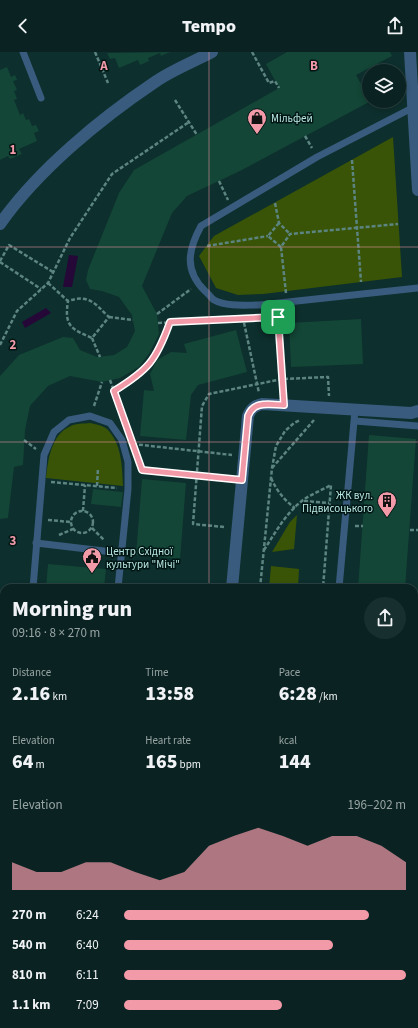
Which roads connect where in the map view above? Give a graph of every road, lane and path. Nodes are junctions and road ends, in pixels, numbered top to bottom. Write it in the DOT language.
graph roads {
  1 [pos="23,52"];
  2 [pos="95,52"];
  3 [pos="212,52"];
  4 [pos="252,52"];
  5 [pos="410,52"];
  6 [pos="108,82"];
  7 [pos="279,88"];
  8 [pos="41,98"];
  9 [pos="175,100"];
  10 [pos="414,107"];
  11 [pos="189,122"];
  12 [pos="197,135"];
  13 [pos="352,160"];
  14 [pos="219,181"];
  15 [pos="418,190"];
  16 [pos="275,203"];
  17 [pos="232,207"];
  18 [pos="279,223"];
  19 [pos="0,224"];
  20 [pos="398,224"];
  21 [pos="357,228"];
  22 [pos="290,234"];
  23 [pos="268,236"];
  24 [pos="207,246"];
  25 [pos="281,247"];
  26 [pos="0,262"];
  27 [pos="53,272"];
  28 [pos="361,282"];
  29 [pos="48,283"];
  30 [pos="198,284"];
  31 [pos="418,288"];
  32 [pos="42,289"];
  33 [pos="68,301"];
  34 [pos="287,302"];
  35 [pos="157,314"];
  36 [pos="109,317"];
  37 [pos="243,318"];
  38 [pos="133,320"];
  39 [pos="170,322"];
  40 [pos="158,323"];
  41 [pos="92,338"];
  42 [pos="0,345"];
  43 [pos="100,357"];
  44 [pos="110,380"];
  45 [pos="102,382"];
  46 [pos="114,391"];
  47 [pos="262,404"];
  48 [pos="284,405"];
  49 [pos="418,411"];
  50 [pos="355,415"];
  51 [pos="90,416"];
  52 [pos="305,419"];
  53 [pos="310,419"];
  54 [pos="418,426"];
  55 [pos="128,431"];
  56 [pos="131,438"];
  57 [pos="133,444"];
  58 [pos="135,451"];
  59 [pos="244,456"];
  60 [pos="138,457"];
  61 [pos="98,468"];
  62 [pos="272,468"];
  63 [pos="271,477"];
  64 [pos="242,480"];
  65 [pos="42,481"];
  66 [pos="85,485"];
  67 [pos="97,486"];
  68 [pos="128,488"];
  69 [pos="303,500"];
  70 [pos="330,503"];
  71 [pos="295,508"];
  72 [pos="83,511"];
  73 [pos="40,519"];
  74 [pos="71,522"];
  75 [pos="410,530"];
  76 [pos="418,530"];
  77 [pos="36,543"];
  78 [pos="264,552"];
  79 [pos="120,553"];
  80 [pos="33,584"];
  81 [pos="118,584"];
  82 [pos="232,584"];
  83 [pos="260,584"];
  84 [pos="323,584"];
  85 [pos="339,584"];
  1 -- 8 [label="lane"];
  2 -- 6 [label="path"];
  3 -- 19 [label="street"];
  4 -- 7 [label="path"];
  5 -- 10 [label="street"];
  9 -- 11 [label="path"];
  10 -- 15 [label="street"];
  10 -- 17 [label="lane"];
  11 -- 12 [label="path"];
  11 -- 27 [label="path"];
  13 -- 21 [label="path"];
  14 -- 17 [label="path"];
  16 -- 18 [label="path"];
  17 -- 30 [label="lane"];
  18 -- 22 [label="path"];
  18 -- 23 [label="path"];
  20 -- 21 [label="path"];
  21 -- 22 [label="path"];
  21 -- 28 [label="path"];
  22 -- 25 [label="path"];
  23 -- 24 [label="path"];
  23 -- 25 [label="path"];
  25 -- 34 [label="path"];
  26 -- 27 [label="path"];
  26 -- 32 [label="path"];
  27 -- 29 [label="path"];
  29 -- 32 [label="path"];
  29 -- 33 [label="path"];
  30 -- 34 [label="lane"];
  30 -- 35 [label="path"];
  31 -- 34 [label="lane"];
  32 -- 42 [label="path"];
  33 -- 36 [label="path"];
  33 -- 41 [label="path"];
  36 -- 38 [label="path"];
  36 -- 41 [label="path"];
  37 -- 39 [label="path"];
  37 -- 47 [label="path"];
  37 -- 48 [label="path"];
  39 -- 40 [label="path"];
  39 -- 46 [label="path"];
  41 -- 43 [label="path"];
  44 -- 46 [label="path"];
  45 -- 51 [label="path"];
  46 -- 55 [label="path"];
  47 -- 48 [label="street"];
  47 -- 59 [label="street"];
  48 -- 50 [label="street"];
  49 -- 50 [label="street"];
  50 -- 54 [label="lane"];
  50 -- 85 [label="lane"];
  51 -- 65 [label="lane"];
  51 -- 68 [label="lane"];
  52 -- 62 [label="path"];
  53 -- 62 [label="path"];
  56 -- 57 [label="path"];
  57 -- 58 [label="path"];
  57 -- 59 [label="path"];
  59 -- 64 [label="street"];
  60 -- 64 [label="path"];
  61 -- 67 [label="path"];
  62 -- 63 [label="path"];
  63 -- 71 [label="path"];
  63 -- 78 [label="path"];
  64 -- 82 [label="street"];
  65 -- 66 [label="path"];
  65 -- 77 [label="lane"];
  66 -- 67 [label="path"];
  66 -- 72 [label="path"];
  67 -- 68 [label="path"];
  68 -- 79 [label="lane"];
  69 -- 70 [label="path"];
  69 -- 70 [label="path"];
  69 -- 71 [label="path"];
  70 -- 84 [label="path"];
  71 -- 78 [label="path"];
  72 -- 74 [label="path"];
  72 -- 74 [label="path"];
  73 -- 74 [label="path"];
  75 -- 76 [label="path"];
  77 -- 79 [label="lane"];
  77 -- 80 [label="lane"];
  78 -- 83 [label="path"];
  79 -- 81 [label="lane"];
}
